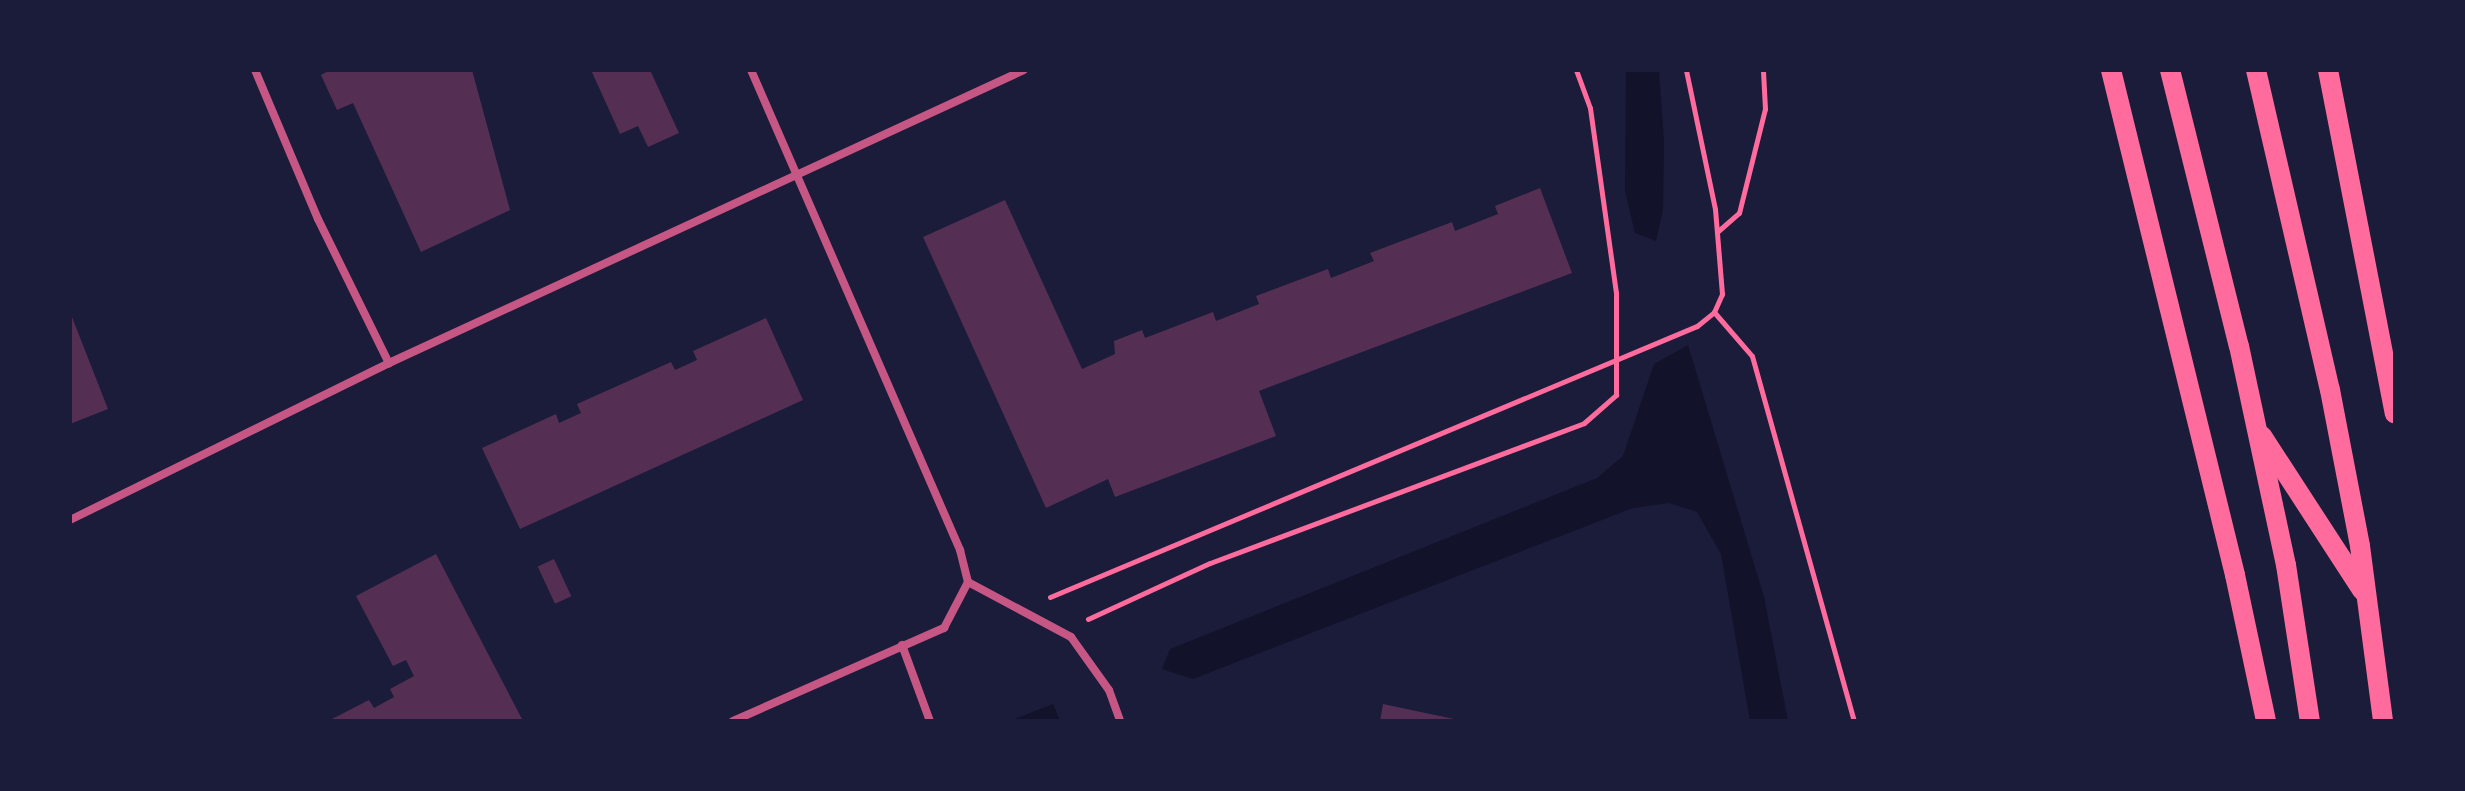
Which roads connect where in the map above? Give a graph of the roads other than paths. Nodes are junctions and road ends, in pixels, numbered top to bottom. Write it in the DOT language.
graph roads {
  1 [pos="255,70"];
  2 [pos="751,70"];
  3 [pos="1024,70"];
  4 [pos="2111,70"];
  5 [pos="2170,70"];
  6 [pos="2256,70"];
  7 [pos="2328,70"];
  8 [pos="796,173"];
  9 [pos="389,363"];
  10 [pos="2395,414"];
  11 [pos="2256,427"];
  12 [pos="70,520"];
  13 [pos="968,582"];
  14 [pos="2365,594"];
  15 [pos="902,645"];
  16 [pos="733,721"];
  17 [pos="930,721"];
  18 [pos="1120,721"];
  19 [pos="2266,721"];
  20 [pos="2310,721"];
  21 [pos="2383,721"];
  1 -- 9 [label="street"];
  2 -- 8 [label="street"];
  3 -- 8 [label="street"];
  4 -- 19 [label="main road"];
  5 -- 11 [label="main road"];
  6 -- 14 [label="main road"];
  7 -- 10 [label="main road"];
  8 -- 9 [label="street"];
  8 -- 13 [label="street"];
  9 -- 12 [label="street"];
  11 -- 14 [label="main road"];
  11 -- 20 [label="main road"];
  13 -- 15 [label="street"];
  13 -- 18 [label="street"];
  14 -- 21 [label="main road"];
  15 -- 16 [label="street"];
  15 -- 17 [label="street"];
}
